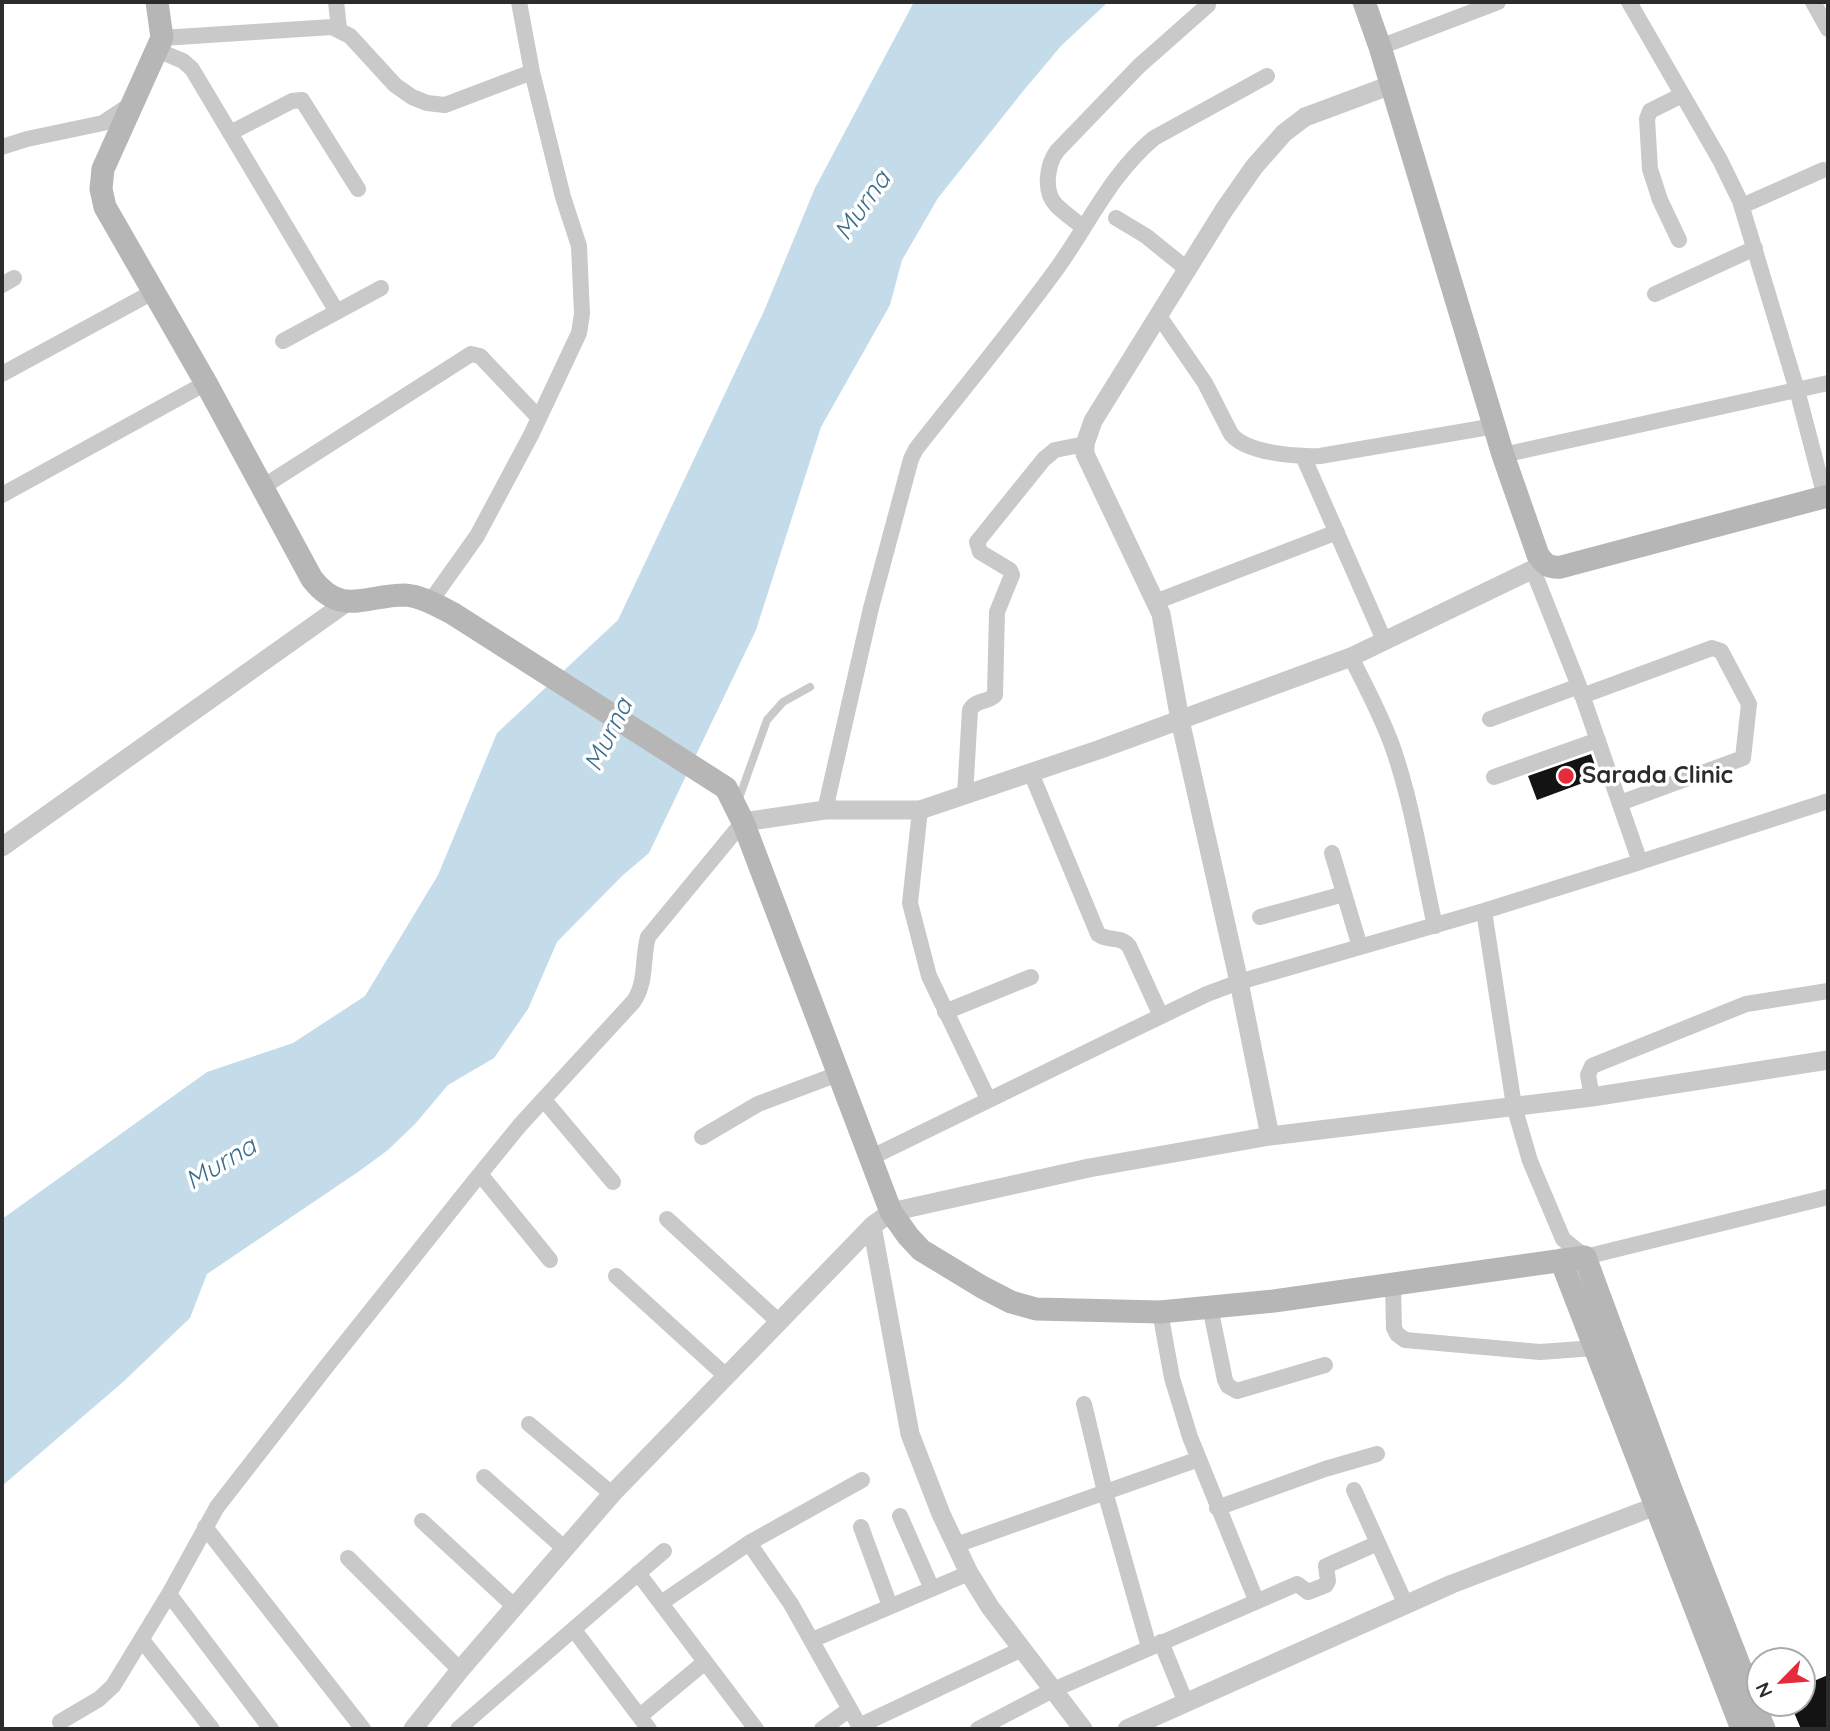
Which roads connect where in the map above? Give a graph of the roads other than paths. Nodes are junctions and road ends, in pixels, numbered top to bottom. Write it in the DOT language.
graph roads {
  1 [pos="157,2"];
  2 [pos="336,2"];
  3 [pos="519,2"];
  4 [pos="1364,2"];
  5 [pos="1498,2"];
  6 [pos="1629,2"];
  7 [pos="1813,2"];
  8 [pos="1208,5"];
  9 [pos="339,29"];
  10 [pos="1828,29"];
  11 [pos="159,44"];
  12 [pos="1380,47"];
  13 [pos="532,72"];
  14 [pos="1267,76"];
  15 [pos="1391,85"];
  16 [pos="1682,95"];
  17 [pos="134,102"];
  18 [pos="230,133"];
  19 [pos="2,147"];
  20 [pos="1823,170"];
  21 [pos="358,188"];
  22 [pos="1742,206"];
  23 [pos="1116,218"];
  24 [pos="1083,227"];
  25 [pos="1679,240"];
  26 [pos="1755,248"];
  27 [pos="1188,270"];
  28 [pos="381,288"];
  29 [pos="153,292"];
  30 [pos="1655,294"];
  31 [pos="337,312"];
  32 [pos="1159,316"];
  33 [pos="283,341"];
  34 [pos="2,374"];
  35 [pos="206,383"];
  36 [pos="1828,383"];
  37 [pos="1797,390"];
  38 [pos="539,418"];
  39 [pos="1495,426"];
  40 [pos="1084,444"];
  41 [pos="1503,455"];
  42 [pos="1303,456"];
  43 [pos="261,488"];
  44 [pos="2,495"];
  45 [pos="1827,500"];
  46 [pos="1337,532"];
  47 [pos="1539,567"];
  48 [pos="347,602"];
  49 [pos="430,602"];
  50 [pos="1156,602"];
  51 [pos="1384,640"];
  52 [pos="1351,657"];
  53 [pos="810,687"];
  54 [pos="1581,691"];
  55 [pos="1490,719"];
  56 [pos="1180,720"];
  57 [pos="1598,740"];
  58 [pos="1031,773"];
  59 [pos="1494,777"];
  60 [pos="965,795"];
  61 [pos="1828,801"];
  62 [pos="1620,803"];
  63 [pos="735,806"];
  64 [pos="825,810"];
  65 [pos="920,810"];
  66 [pos="2,847"];
  67 [pos="1332,853"];
  68 [pos="1640,862"];
  69 [pos="1344,894"];
  70 [pos="1484,911"];
  71 [pos="1260,917"];
  72 [pos="1435,926"];
  73 [pos="1360,947"];
  74 [pos="1031,977"];
  75 [pos="1239,982"];
  76 [pos="1828,990"];
  77 [pos="945,1012"];
  78 [pos="1161,1016"];
  79 [pos="1828,1060"];
  80 [pos="838,1074"];
  81 [pos="1592,1097"];
  82 [pos="988,1099"];
  83 [pos="544,1100"];
  84 [pos="1514,1106"];
  85 [pos="1270,1136"];
  86 [pos="702,1137"];
  87 [pos="870,1158"];
  88 [pos="480,1174"];
  89 [pos="613,1182"];
  90 [pos="1828,1197"];
  91 [pos="667,1219"];
  92 [pos="881,1219"];
  93 [pos="1562,1250"];
  94 [pos="1585,1257"];
  95 [pos="550,1260"];
  96 [pos="616,1276"];
  97 [pos="1393,1284"];
  98 [pos="1210,1307"];
  99 [pos="1160,1312"];
  100 [pos="779,1322"];
  101 [pos="1595,1348"];
  102 [pos="1325,1365"];
  103 [pos="726,1376"];
  104 [pos="1084,1404"];
  105 [pos="529,1424"];
  106 [pos="1377,1454"];
  107 [pos="1199,1459"];
  108 [pos="484,1476"];
  109 [pos="862,1480"];
  110 [pos="1354,1490"];
  111 [pos="1105,1492"];
  112 [pos="612,1494"];
  113 [pos="1656,1506"];
  114 [pos="1217,1507"];
  115 [pos="900,1516"];
  116 [pos="422,1521"];
  117 [pos="862,1527"];
  118 [pos="205,1528"];
  119 [pos="1378,1543"];
  120 [pos="749,1544"];
  121 [pos="956,1545"];
  122 [pos="565,1549"];
  123 [pos="663,1551"];
  124 [pos="348,1558"];
  125 [pos="638,1573"];
  126 [pos="969,1573"];
  127 [pos="932,1589"];
  128 [pos="169,1594"];
  129 [pos="1256,1600"];
  130 [pos="661,1603"];
  131 [pos="1406,1605"];
  132 [pos="890,1606"];
  133 [pos="514,1607"];
  134 [pos="574,1630"];
  135 [pos="142,1640"];
  136 [pos="811,1640"];
  137 [pos="1155,1645"];
  138 [pos="1022,1649"];
  139 [pos="705,1662"];
  140 [pos="460,1670"];
  141 [pos="1053,1690"];
  142 [pos="1186,1703"];
  143 [pos="850,1709"];
  144 [pos="60,1722"];
  145 [pos="644,1723"];
  146 [pos="1752,1725"];
  147 [pos="860,1727"];
  148 [pos="415,1728"];
  149 [pos="212,1729"];
  150 [pos="271,1729"];
  151 [pos="363,1729"];
  152 [pos="458,1729"];
  153 [pos="756,1729"];
  154 [pos="822,1729"];
  155 [pos="978,1729"];
  156 [pos="1083,1729"];
  157 [pos="1127,1729"];
  1 -- 11 [label="main road"];
  2 -- 9 [label="street"];
  3 -- 13 [label="street"];
  4 -- 12 [label="main road"];
  5 -- 12 [label="street"];
  6 -- 16 [label="street"];
  7 -- 10 [label="street"];
  8 -- 24 [label="street"];
  9 -- 11 [label="street"];
  9 -- 13 [label="street"];
  11 -- 17 [label="main road"];
  11 -- 18 [label="street"];
  12 -- 15 [label="main road"];
  13 -- 38 [label="street"];
  14 -- 24 [label="street"];
  15 -- 27 [label="street"];
  15 -- 39 [label="main road"];
  16 -- 22 [label="street"];
  16 -- 25 [label="street"];
  17 -- 19 [label="street"];
  17 -- 29 [label="main road"];
  18 -- 21 [label="street"];
  18 -- 31 [label="street"];
  20 -- 22 [label="street"];
  22 -- 26 [label="street"];
  23 -- 27 [label="street"];
  24 -- 64 [label="street"];
  26 -- 30 [label="street"];
  26 -- 37 [label="street"];
  27 -- 32 [label="street"];
  28 -- 31 [label="street"];
  29 -- 34 [label="street"];
  29 -- 35 [label="main road"];
  31 -- 33 [label="street"];
  32 -- 40 [label="street"];
  32 -- 42 [label="street"];
  35 -- 43 [label="main road"];
  35 -- 44 [label="street"];
  36 -- 37 [label="street"];
  37 -- 41 [label="street"];
  37 -- 45 [label="street"];
  38 -- 43 [label="street"];
  38 -- 49 [label="street"];
  39 -- 41 [label="main road"];
  39 -- 42 [label="street"];
  40 -- 50 [label="street"];
  40 -- 60 [label="street"];
  41 -- 47 [label="main road"];
  42 -- 46 [label="street"];
  43 -- 48 [label="main road"];
  45 -- 47 [label="main road"];
  46 -- 50 [label="street"];
  46 -- 51 [label="street"];
  47 -- 51 [label="street"];
  47 -- 54 [label="street"];
  48 -- 49 [label="main road"];
  48 -- 66 [label="street"];
  49 -- 63 [label="main road"];
  50 -- 56 [label="street"];
  51 -- 52 [label="street"];
  52 -- 56 [label="street"];
  52 -- 72 [label="street"];
  53 -- 63 [label="lane"];
  54 -- 55 [label="street"];
  54 -- 57 [label="street"];
  54 -- 62 [label="street"];
  56 -- 58 [label="street"];
  56 -- 75 [label="street"];
  57 -- 59 [label="street"];
  57 -- 62 [label="street"];
  58 -- 60 [label="street"];
  58 -- 78 [label="street"];
  60 -- 65 [label="street"];
  61 -- 68 [label="street"];
  62 -- 68 [label="street"];
  63 -- 64 [label="street"];
  63 -- 80 [label="main road"];
  63 -- 83 [label="street"];
  64 -- 65 [label="street"];
  65 -- 77 [label="street"];
  67 -- 69 [label="street"];
  68 -- 70 [label="street"];
  69 -- 71 [label="street"];
  69 -- 73 [label="street"];
  70 -- 72 [label="street"];
  70 -- 84 [label="street"];
  72 -- 73 [label="street"];
  73 -- 75 [label="street"];
  74 -- 77 [label="street"];
  75 -- 78 [label="street"];
  75 -- 85 [label="street"];
  76 -- 81 [label="street"];
  77 -- 82 [label="street"];
  78 -- 82 [label="street"];
  79 -- 81 [label="street"];
  80 -- 86 [label="street"];
  80 -- 87 [label="main road"];
  81 -- 84 [label="street"];
  82 -- 87 [label="street"];
  83 -- 88 [label="street"];
  83 -- 89 [label="street"];
  84 -- 85 [label="street"];
  84 -- 93 [label="street"];
  85 -- 92 [label="street"];
  87 -- 92 [label="main road"];
  88 -- 95 [label="street"];
  88 -- 118 [label="street"];
  90 -- 94 [label="street"];
  91 -- 100 [label="street"];
  92 -- 99 [label="main road"];
  92 -- 100 [label="street"];
  92 -- 121 [label="street"];
  93 -- 94 [label="main road"];
  93 -- 97 [label="main road"];
  93 -- 101 [label="main road"];
  94 -- 146 [label="main road"];
  96 -- 103 [label="street"];
  97 -- 98 [label="main road"];
  97 -- 101 [label="street"];
  98 -- 99 [label="main road"];
  98 -- 102 [label="street"];
  99 -- 107 [label="street"];
  100 -- 103 [label="street"];
  101 -- 113 [label="main road"];
  103 -- 112 [label="street"];
  104 -- 111 [label="street"];
  105 -- 112 [label="street"];
  106 -- 114 [label="street"];
  107 -- 111 [label="street"];
  107 -- 114 [label="street"];
  108 -- 122 [label="street"];
  109 -- 120 [label="street"];
  110 -- 119 [label="street"];
  111 -- 121 [label="street"];
  111 -- 137 [label="street"];
  112 -- 122 [label="street"];
  113 -- 131 [label="street"];
  113 -- 146 [label="main road"];
  114 -- 129 [label="street"];
  115 -- 127 [label="street"];
  116 -- 133 [label="street"];
  117 -- 132 [label="street"];
  118 -- 128 [label="street"];
  118 -- 151 [label="street"];
  119 -- 129 [label="street"];
  119 -- 131 [label="street"];
  120 -- 130 [label="street"];
  120 -- 136 [label="street"];
  121 -- 126 [label="street"];
  122 -- 133 [label="street"];
  123 -- 125 [label="street"];
  124 -- 140 [label="street"];
  125 -- 130 [label="street"];
  125 -- 134 [label="street"];
  126 -- 127 [label="street"];
  126 -- 138 [label="street"];
  127 -- 132 [label="street"];
  128 -- 135 [label="street"];
  128 -- 150 [label="street"];
  129 -- 137 [label="street"];
  130 -- 139 [label="street"];
  131 -- 142 [label="street"];
  132 -- 136 [label="street"];
  133 -- 140 [label="street"];
  134 -- 145 [label="street"];
  134 -- 152 [label="street"];
  135 -- 144 [label="street"];
  135 -- 149 [label="street"];
  136 -- 143 [label="street"];
  137 -- 141 [label="street"];
  137 -- 142 [label="street"];
  138 -- 141 [label="street"];
  138 -- 147 [label="street"];
  139 -- 145 [label="street"];
  139 -- 153 [label="street"];
  140 -- 148 [label="street"];
  141 -- 155 [label="street"];
  141 -- 156 [label="street"];
  142 -- 157 [label="street"];
  143 -- 147 [label="street"];
  143 -- 154 [label="street"];
}
